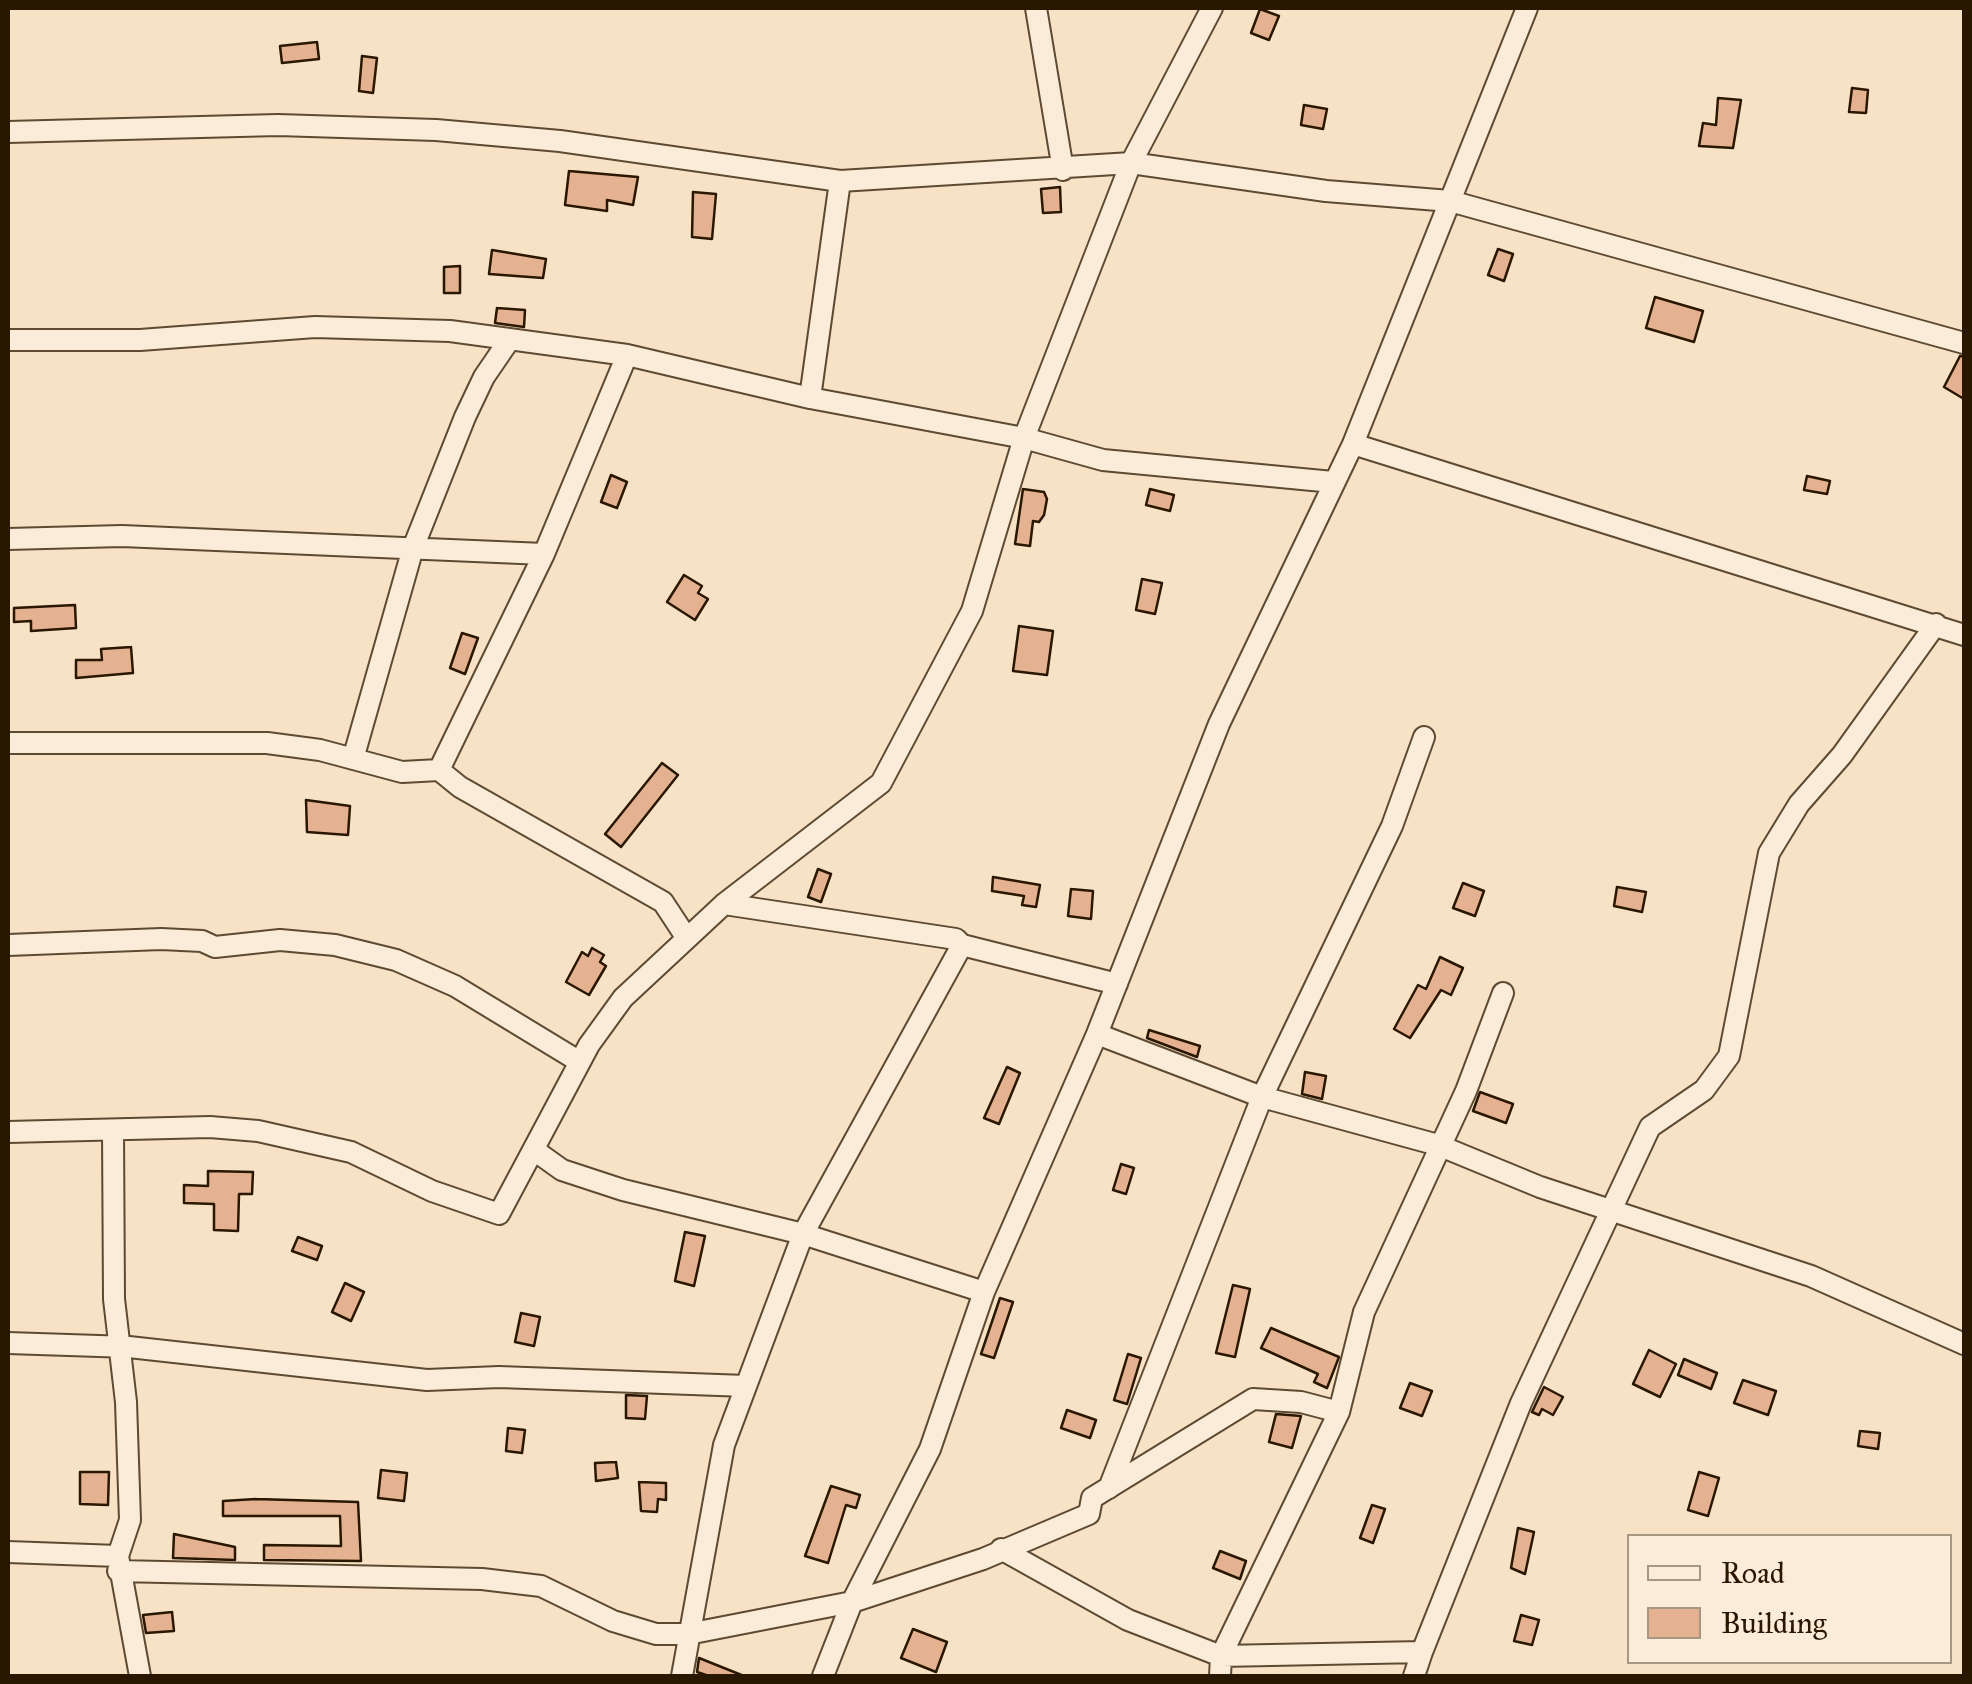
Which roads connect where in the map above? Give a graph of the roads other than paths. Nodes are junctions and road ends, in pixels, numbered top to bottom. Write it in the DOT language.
graph roads {
  1 [pos="1036,8"];
  2 [pos="1212,8"];
  3 [pos="1528,8"];
  4 [pos="8,132"];
  5 [pos="1131,163"];
  6 [pos="1063,170"];
  7 [pos="840,181"];
  8 [pos="1450,200"];
  9 [pos="510,338"];
  10 [pos="8,340"];
  11 [pos="1964,342"];
  12 [pos="627,355"];
  13 [pos="810,398"];
  14 [pos="1024,438"];
  15 [pos="1353,444"];
  16 [pos="1334,482"];
  17 [pos="8,539"];
  18 [pos="413,548"];
  19 [pos="544,554"];
  20 [pos="1936,624"];
  21 [pos="1964,635"];
  22 [pos="1424,737"];
  23 [pos="8,742"];
  24 [pos="353,759"];
  25 [pos="440,770"];
  26 [pos="724,904"];
  27 [pos="686,937"];
  28 [pos="962,945"];
  29 [pos="8,946"];
  30 [pos="1117,984"];
  31 [pos="1503,993"];
  32 [pos="1097,1034"];
  33 [pos="580,1062"];
  34 [pos="1262,1097"];
  35 [pos="8,1132"];
  36 [pos="113,1132"];
  37 [pos="1438,1144"];
  38 [pos="534,1150"];
  39 [pos="1613,1210"];
  40 [pos="803,1234"];
  41 [pos="984,1292"];
  42 [pos="8,1343"];
  43 [pos="1964,1344"];
  44 [pos="122,1348"];
  45 [pos="746,1386"];
  46 [pos="1339,1412"];
  47 [pos="1109,1488"];
  48 [pos="1001,1549"];
  49 [pos="8,1552"];
  50 [pos="118,1564"];
  51 [pos="852,1602"];
  52 [pos="688,1634"];
  53 [pos="1422,1652"];
  54 [pos="1221,1666"];
  55 [pos="140,1676"];
  56 [pos="682,1676"];
  57 [pos="822,1676"];
  58 [pos="1414,1676"];
  1 -- 6 [label="street"];
  2 -- 5 [label="street"];
  3 -- 8 [label="street"];
  4 -- 7 [label="street"];
  5 -- 6 [label="street"];
  5 -- 8 [label="street"];
  5 -- 14 [label="street"];
  6 -- 7 [label="street"];
  7 -- 13 [label="street"];
  8 -- 11 [label="street"];
  8 -- 15 [label="street"];
  9 -- 10 [label="street"];
  9 -- 12 [label="street"];
  9 -- 18 [label="street"];
  12 -- 13 [label="street"];
  12 -- 19 [label="street"];
  13 -- 14 [label="street"];
  14 -- 16 [label="street"];
  14 -- 26 [label="street"];
  15 -- 16 [label="street"];
  15 -- 20 [label="street"];
  16 -- 30 [label="street"];
  17 -- 18 [label="street"];
  18 -- 19 [label="street"];
  18 -- 24 [label="street"];
  19 -- 25 [label="street"];
  20 -- 21 [label="street"];
  20 -- 39 [label="street"];
  22 -- 34 [label="street"];
  23 -- 24 [label="street"];
  24 -- 25 [label="street"];
  25 -- 27 [label="street"];
  26 -- 27 [label="street"];
  26 -- 28 [label="street"];
  27 -- 33 [label="street"];
  28 -- 30 [label="street"];
  28 -- 40 [label="street"];
  29 -- 33 [label="street"];
  30 -- 32 [label="street"];
  31 -- 37 [label="street"];
  32 -- 34 [label="street"];
  32 -- 41 [label="street"];
  33 -- 38 [label="street"];
  34 -- 37 [label="street"];
  34 -- 47 [label="street"];
  35 -- 36 [label="street"];
  36 -- 38 [label="street"];
  36 -- 44 [label="street"];
  37 -- 39 [label="street"];
  37 -- 46 [label="street"];
  38 -- 40 [label="street"];
  39 -- 43 [label="street"];
  39 -- 53 [label="street"];
  40 -- 41 [label="street"];
  40 -- 45 [label="street"];
  41 -- 51 [label="street"];
  42 -- 44 [label="street"];
  44 -- 45 [label="street"];
  44 -- 50 [label="street"];
  45 -- 52 [label="street"];
  46 -- 47 [label="street"];
  46 -- 54 [label="street"];
  47 -- 48 [label="street"];
  48 -- 51 [label="street"];
  48 -- 54 [label="street"];
  49 -- 50 [label="street"];
  50 -- 52 [label="street"];
  50 -- 55 [label="street"];
  51 -- 52 [label="street"];
  51 -- 57 [label="street"];
  52 -- 56 [label="street"];
  53 -- 54 [label="street"];
  53 -- 58 [label="street"];
}
